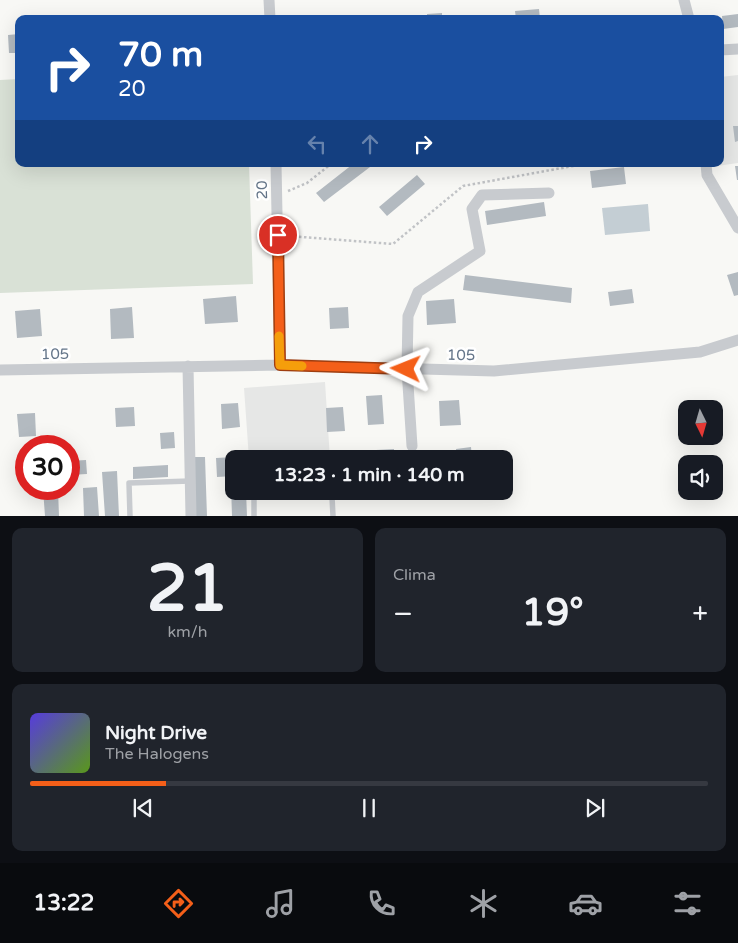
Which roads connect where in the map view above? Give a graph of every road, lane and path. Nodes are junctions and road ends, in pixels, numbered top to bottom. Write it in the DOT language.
graph roads {
  1 [pos="269,0"];
  2 [pos="684,0"];
  3 [pos="270,15"];
  4 [pos="688,15"];
  5 [pos="738,48"];
  6 [pos="724,50"];
  7 [pos="276,167"];
  8 [pos="327,167"];
  9 [pos="568,167"];
  10 [pos="706,167"];
  11 [pos="550,193"];
  12 [pos="277,195"];
  13 [pos="738,228"];
  14 [pos="278,235"];
  15 [pos="738,340"];
  16 [pos="280,365"];
  17 [pos="188,366"];
  18 [pos="406,369"];
  19 [pos="0,370"];
  20 [pos="412,446"];
  21 [pos="190,481"];
  22 [pos="254,500"];
  23 [pos="332,500"];
  24 [pos="130,516"];
  25 [pos="191,516"];
  26 [pos="254,516"];
  27 [pos="333,516"];
  1 -- 3 [label="street"];
  2 -- 4 [label="street"];
  5 -- 6 [label="street"];
  7 -- 12 [label="street, 20"];
  8 -- 12 [label="path"];
  9 -- 14 [label="path"];
  10 -- 13 [label="street"];
  11 -- 18 [label="street"];
  12 -- 14 [label="street, 20"];
  14 -- 16 [label="street, 20"];
  15 -- 18 [label="street, 105"];
  16 -- 17 [label="street, 105"];
  16 -- 18 [label="street, 105"];
  17 -- 19 [label="street, 105"];
  17 -- 21 [label="street"];
  18 -- 20 [label="street"];
  21 -- 24 [label="lane"];
  21 -- 25 [label="street"];
  22 -- 26 [label="lane"];
  23 -- 27 [label="lane"];
}
